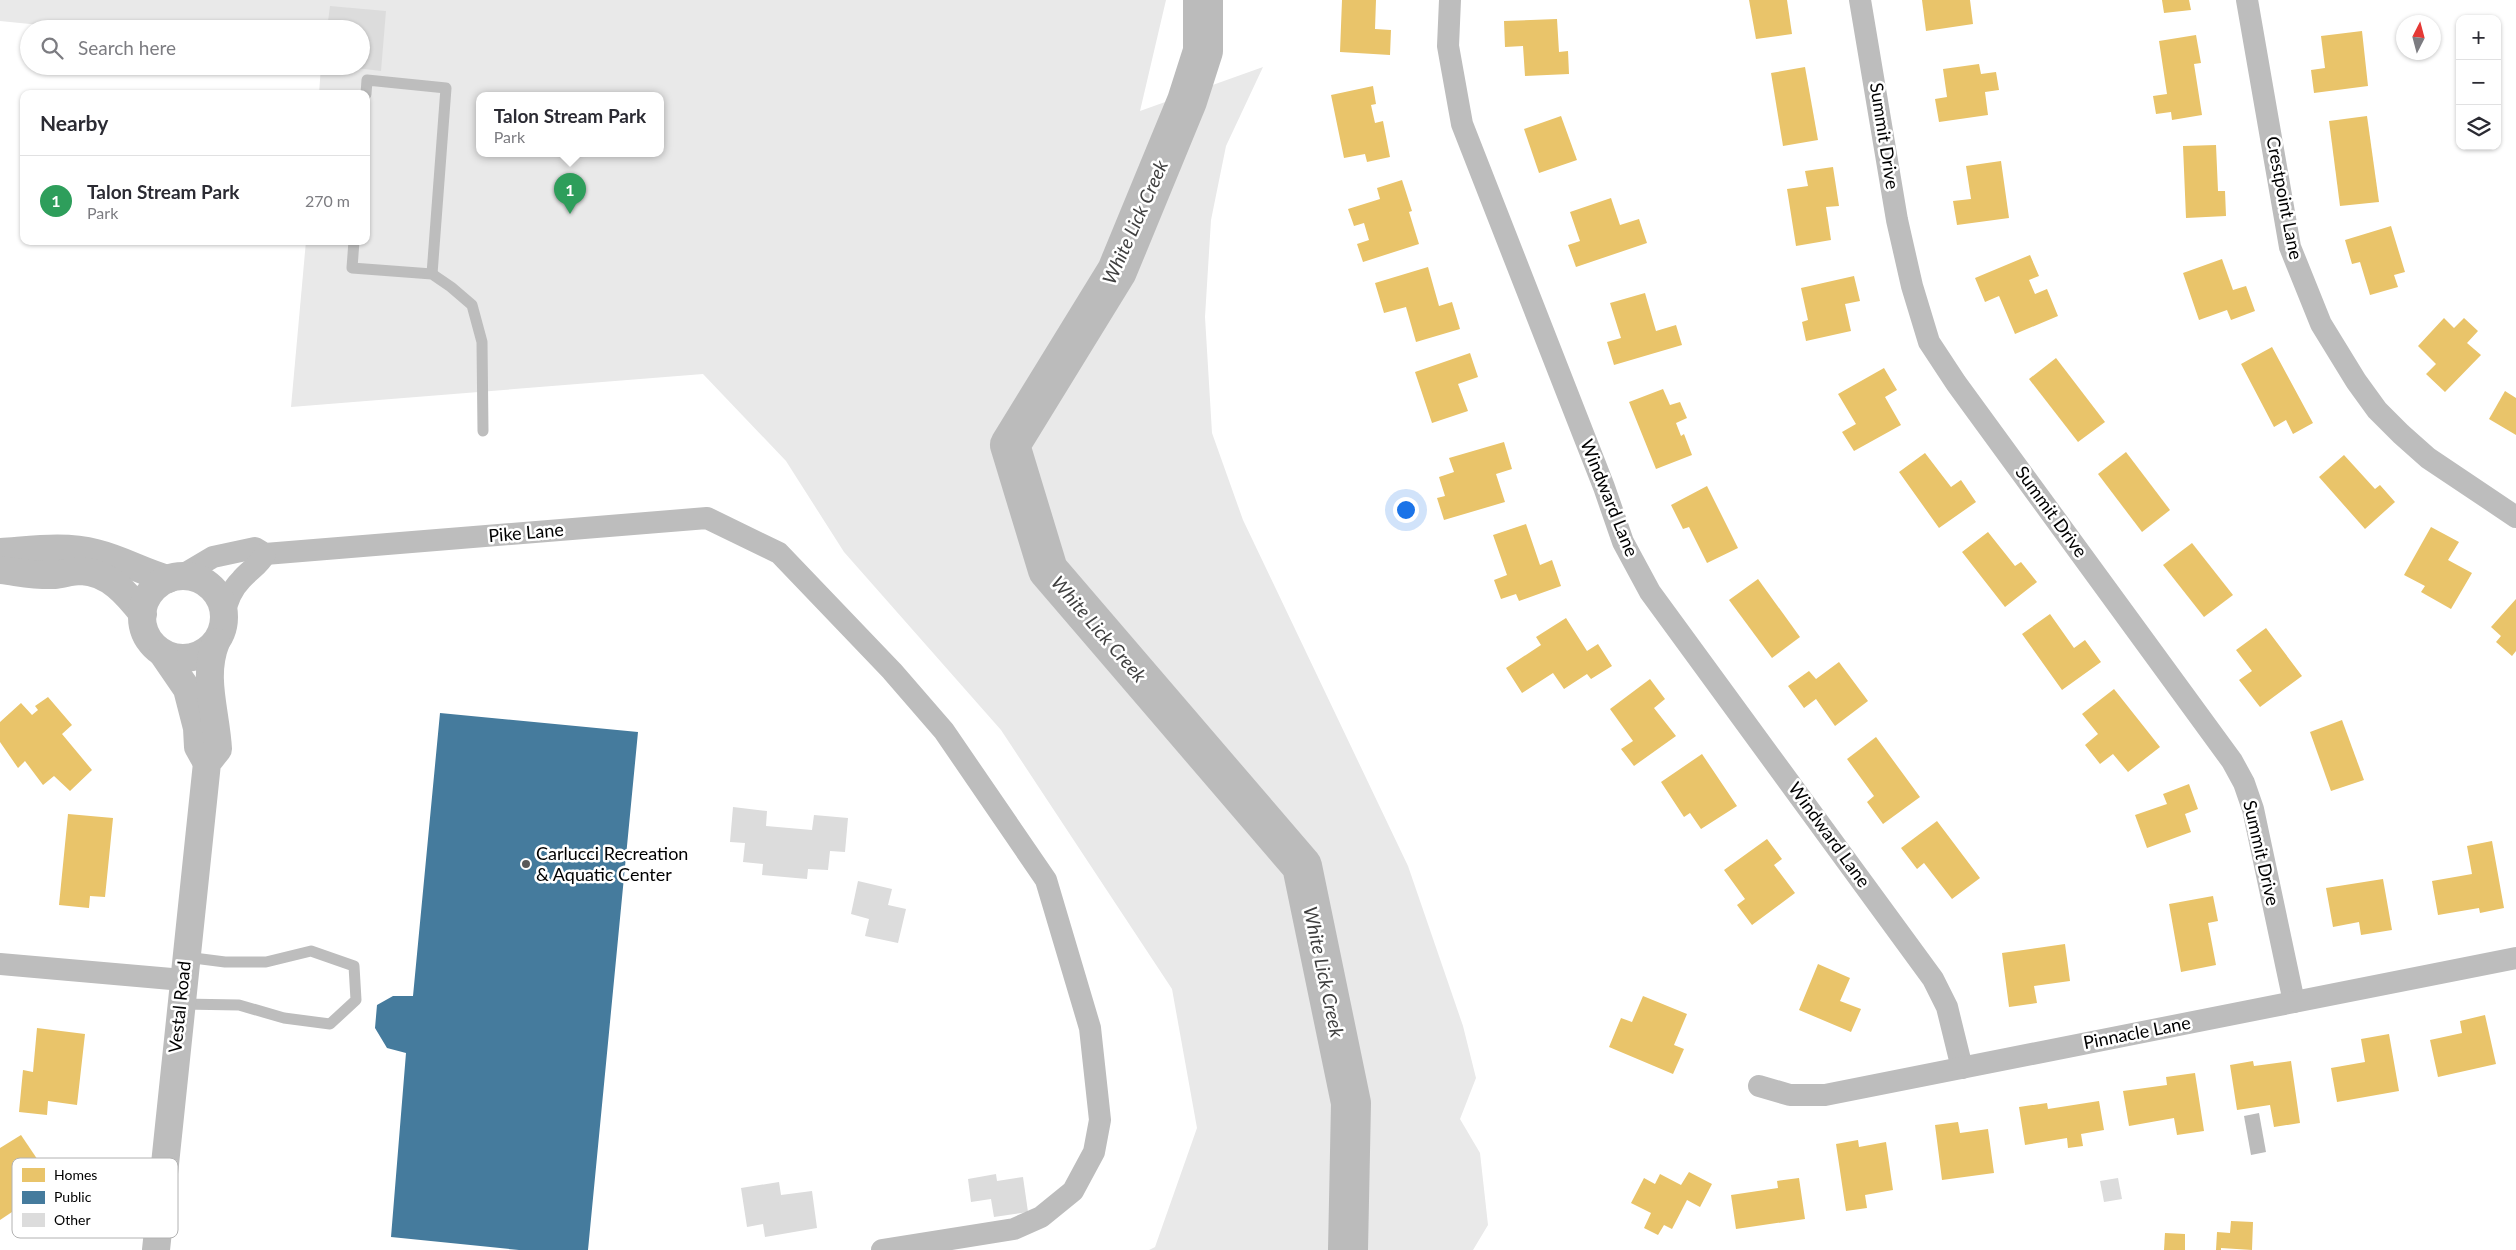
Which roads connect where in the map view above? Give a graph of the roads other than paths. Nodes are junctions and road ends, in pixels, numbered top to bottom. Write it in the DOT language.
graph roads {
  1 [pos="1450,0"];
  2 [pos="1860,0"];
  3 [pos="2247,0"];
  4 [pos="366,90"];
  5 [pos="354,245"];
  6 [pos="432,274"];
  7 [pos="483,430"];
  8 [pos="2516,517"];
  9 [pos="0,552"];
  10 [pos="265,554"];
  11 [pos="0,570"];
  12 [pos="175,577"];
  13 [pos="142,614"];
  14 [pos="224,615"];
  15 [pos="216,642"];
  16 [pos="164,654"];
  17 [pos="207,763"];
  18 [pos="2516,958"];
  19 [pos="0,964"];
  20 [pos="183,981"];
  21 [pos="2294,1002"];
  22 [pos="1962,1068"];
  23 [pos="1759,1086"];
  24 [pos="165,1158"];
  25 [pos="882,1250"];
  1 -- 22 [label="street, Windward Lane"];
  2 -- 21 [label="street, Summit Drive"];
  3 -- 8 [label="street, Crestpoint Lane"];
  4 -- 6 [label="lane"];
  5 -- 6 [label="lane"];
  6 -- 7 [label="lane"];
  9 -- 12 [label="street"];
  10 -- 12 [label="street, Pike Lane"];
  10 -- 14 [label="street"];
  10 -- 25 [label="street, Pike Lane"];
  11 -- 13 [label="street"];
  12 -- 13 [label="street"];
  12 -- 14 [label="street"];
  13 -- 16 [label="street"];
  14 -- 15 [label="street"];
  15 -- 16 [label="street"];
  15 -- 17 [label="street, Vestal Road"];
  16 -- 17 [label="street, Vestal Road"];
  17 -- 20 [label="street, Vestal Road"];
  18 -- 21 [label="street, Pinnacle Lane"];
  19 -- 20 [label="street"];
  20 -- 20 [label="lane"];
  20 -- 24 [label="street, Vestal Road"];
  21 -- 22 [label="street, Pinnacle Lane"];
  22 -- 23 [label="street, Pinnacle Lane"];
}
